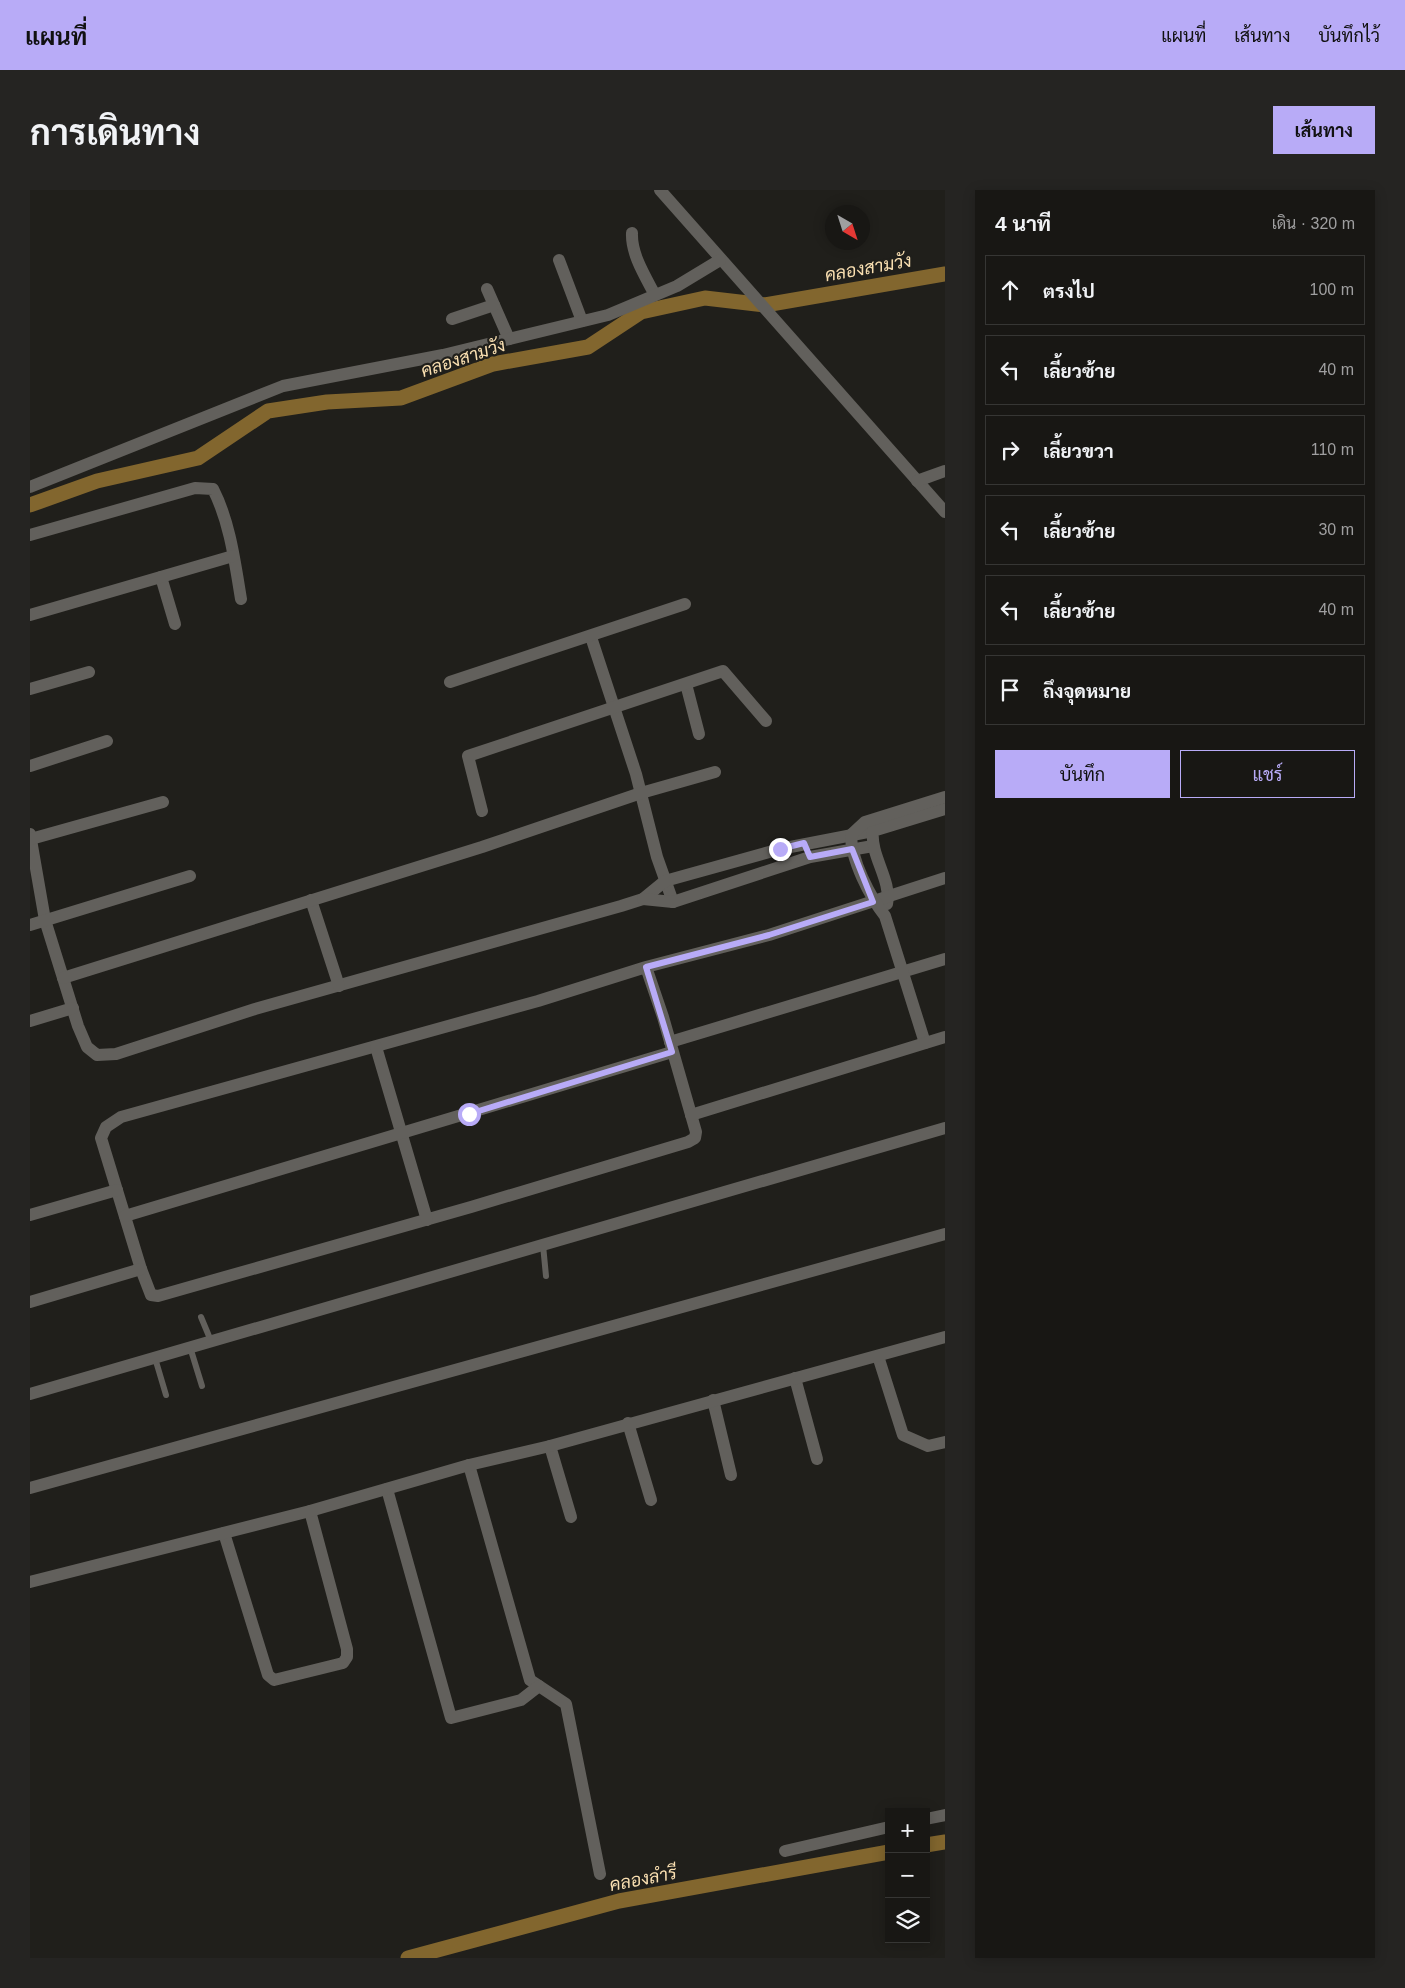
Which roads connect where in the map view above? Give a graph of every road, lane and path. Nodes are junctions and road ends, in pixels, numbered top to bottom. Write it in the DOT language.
graph roads {
  1 [pos="660,190"];
  2 [pos="632,233"];
  3 [pos="559,260"];
  4 [pos="720,260"];
  5 [pos="488,289"];
  6 [pos="655,295"];
  7 [pos="494,305"];
  8 [pos="452,319"];
  9 [pos="582,321"];
  10 [pos="508,339"];
  11 [pos="945,471"];
  12 [pos="917,481"];
  13 [pos="30,487"];
  14 [pos="945,512"];
  15 [pos="30,535"];
  16 [pos="233,556"];
  17 [pos="161,577"];
  18 [pos="242,598"];
  19 [pos="685,604"];
  20 [pos="30,615"];
  21 [pos="175,624"];
  22 [pos="591,637"];
  23 [pos="88,672"];
  24 [pos="450,682"];
  25 [pos="686,684"];
  26 [pos="30,689"];
  27 [pos="614,707"];
  28 [pos="766,721"];
  29 [pos="700,734"];
  30 [pos="107,741"];
  31 [pos="30,766"];
  32 [pos="715,772"];
  33 [pos="641,793"];
  34 [pos="945,797"];
  35 [pos="163,802"];
  36 [pos="945,809"];
  37 [pos="482,811"];
  38 [pos="873,831"];
  39 [pos="851,835"];
  40 [pos="31,836"];
  41 [pos="804,843"];
  42 [pos="873,846"];
  43 [pos="852,849"];
  44 [pos="810,857"];
  45 [pos="190,876"];
  46 [pos="945,878"];
  47 [pos="665,881"];
  48 [pos="889,896"];
  49 [pos="643,899"];
  50 [pos="311,900"];
  51 [pos="673,902"];
  52 [pos="873,902"];
  53 [pos="885,916"];
  54 [pos="45,920"];
  55 [pos="30,925"];
  56 [pos="945,959"];
  57 [pos="646,967"];
  58 [pos="902,972"];
  59 [pos="63,978"];
  60 [pos="339,986"];
  61 [pos="72,1008"];
  62 [pos="30,1021"];
  63 [pos="945,1037"];
  64 [pos="925,1043"];
  65 [pos="376,1047"];
  66 [pos="671,1047"];
  67 [pos="691,1115"];
  68 [pos="945,1128"];
  69 [pos="402,1134"];
  70 [pos="117,1190"];
  71 [pos="30,1215"];
  72 [pos="125,1216"];
  73 [pos="427,1220"];
  74 [pos="945,1234"];
  75 [pos="543,1245"];
  76 [pos="141,1269"];
  77 [pos="546,1276"];
  78 [pos="30,1302"];
  79 [pos="201,1317"];
  80 [pos="945,1337"];
  81 [pos="211,1341"];
  82 [pos="190,1347"];
  83 [pos="878,1356"];
  84 [pos="155,1357"];
  85 [pos="795,1378"];
  86 [pos="202,1386"];
  87 [pos="30,1394"];
  88 [pos="166,1395"];
  89 [pos="713,1400"];
  90 [pos="628,1423"];
  91 [pos="945,1442"];
  92 [pos="550,1446"];
  93 [pos="817,1458"];
  94 [pos="469,1465"];
  95 [pos="731,1475"];
  96 [pos="30,1488"];
  97 [pos="387,1489"];
  98 [pos="651,1500"];
  99 [pos="310,1511"];
  100 [pos="571,1517"];
  101 [pos="224,1533"];
  102 [pos="30,1582"];
  103 [pos="539,1686"];
  104 [pos="945,1815"];
  105 [pos="930,1818"];
  106 [pos="885,1828"];
  107 [pos="785,1851"];
  108 [pos="600,1874"];
  1 -- 4 [label="street"];
  2 -- 6 [label="street"];
  3 -- 9 [label="street"];
  4 -- 6 [label="street"];
  4 -- 12 [label="street"];
  5 -- 7 [label="street"];
  6 -- 9 [label="street"];
  7 -- 8 [label="street"];
  7 -- 10 [label="street"];
  9 -- 10 [label="street"];
  10 -- 13 [label="street"];
  11 -- 12 [label="street"];
  12 -- 14 [label="street"];
  15 -- 16 [label="street"];
  16 -- 17 [label="street"];
  16 -- 18 [label="street"];
  17 -- 20 [label="street"];
  17 -- 21 [label="street"];
  19 -- 22 [label="street"];
  22 -- 24 [label="street"];
  22 -- 27 [label="street"];
  23 -- 26 [label="street"];
  25 -- 27 [label="street"];
  25 -- 28 [label="street"];
  25 -- 29 [label="street"];
  27 -- 33 [label="street"];
  27 -- 37 [label="street"];
  30 -- 31 [label="street"];
  32 -- 33 [label="street"];
  33 -- 47 [label="street"];
  33 -- 50 [label="street"];
  34 -- 39 [label="street"];
  35 -- 40 [label="street"];
  36 -- 38 [label="street"];
  38 -- 39 [label="street"];
  38 -- 42 [label="street"];
  39 -- 41 [label="street"];
  39 -- 43 [label="street"];
  40 -- 54 [label="street"];
  41 -- 44 [label="street"];
  41 -- 47 [label="street"];
  42 -- 43 [label="street"];
  42 -- 48 [label="street"];
  43 -- 44 [label="street"];
  43 -- 52 [label="street"];
  44 -- 51 [label="street"];
  45 -- 54 [label="street"];
  46 -- 48 [label="street"];
  47 -- 49 [label="street"];
  47 -- 51 [label="street"];
  48 -- 52 [label="street"];
  48 -- 53 [label="street"];
  49 -- 51 [label="street"];
  49 -- 60 [label="street"];
  50 -- 59 [label="street"];
  50 -- 60 [label="street"];
  52 -- 53 [label="street"];
  52 -- 57 [label="street"];
  53 -- 58 [label="street"];
  54 -- 55 [label="street"];
  54 -- 59 [label="street"];
  56 -- 58 [label="street"];
  57 -- 65 [label="street"];
  57 -- 66 [label="street"];
  58 -- 64 [label="street"];
  58 -- 66 [label="street"];
  59 -- 61 [label="street"];
  60 -- 61 [label="street"];
  61 -- 62 [label="street"];
  63 -- 64 [label="street"];
  64 -- 67 [label="street"];
  65 -- 69 [label="street"];
  65 -- 70 [label="street"];
  66 -- 67 [label="street"];
  66 -- 69 [label="street"];
  67 -- 73 [label="street"];
  68 -- 75 [label="street"];
  69 -- 72 [label="street"];
  69 -- 73 [label="street"];
  70 -- 71 [label="street"];
  70 -- 72 [label="street"];
  72 -- 76 [label="street"];
  73 -- 76 [label="street"];
  74 -- 96 [label="street"];
  75 -- 77 [label="lane"];
  75 -- 81 [label="street"];
  76 -- 78 [label="street"];
  79 -- 81 [label="lane"];
  80 -- 83 [label="street"];
  81 -- 82 [label="street"];
  82 -- 84 [label="street"];
  82 -- 86 [label="lane"];
  83 -- 85 [label="street"];
  83 -- 91 [label="street"];
  84 -- 87 [label="street"];
  84 -- 88 [label="lane"];
  85 -- 89 [label="street"];
  85 -- 93 [label="street"];
  89 -- 90 [label="street"];
  89 -- 95 [label="street"];
  90 -- 92 [label="street"];
  90 -- 98 [label="street"];
  92 -- 94 [label="street"];
  92 -- 100 [label="street"];
  94 -- 97 [label="street"];
  94 -- 103 [label="street"];
  97 -- 99 [label="street"];
  97 -- 103 [label="street"];
  99 -- 101 [label="street"];
  99 -- 101 [label="street"];
  101 -- 102 [label="street"];
  103 -- 108 [label="street"];
  104 -- 105 [label="street"];
  106 -- 107 [label="street"];
}
